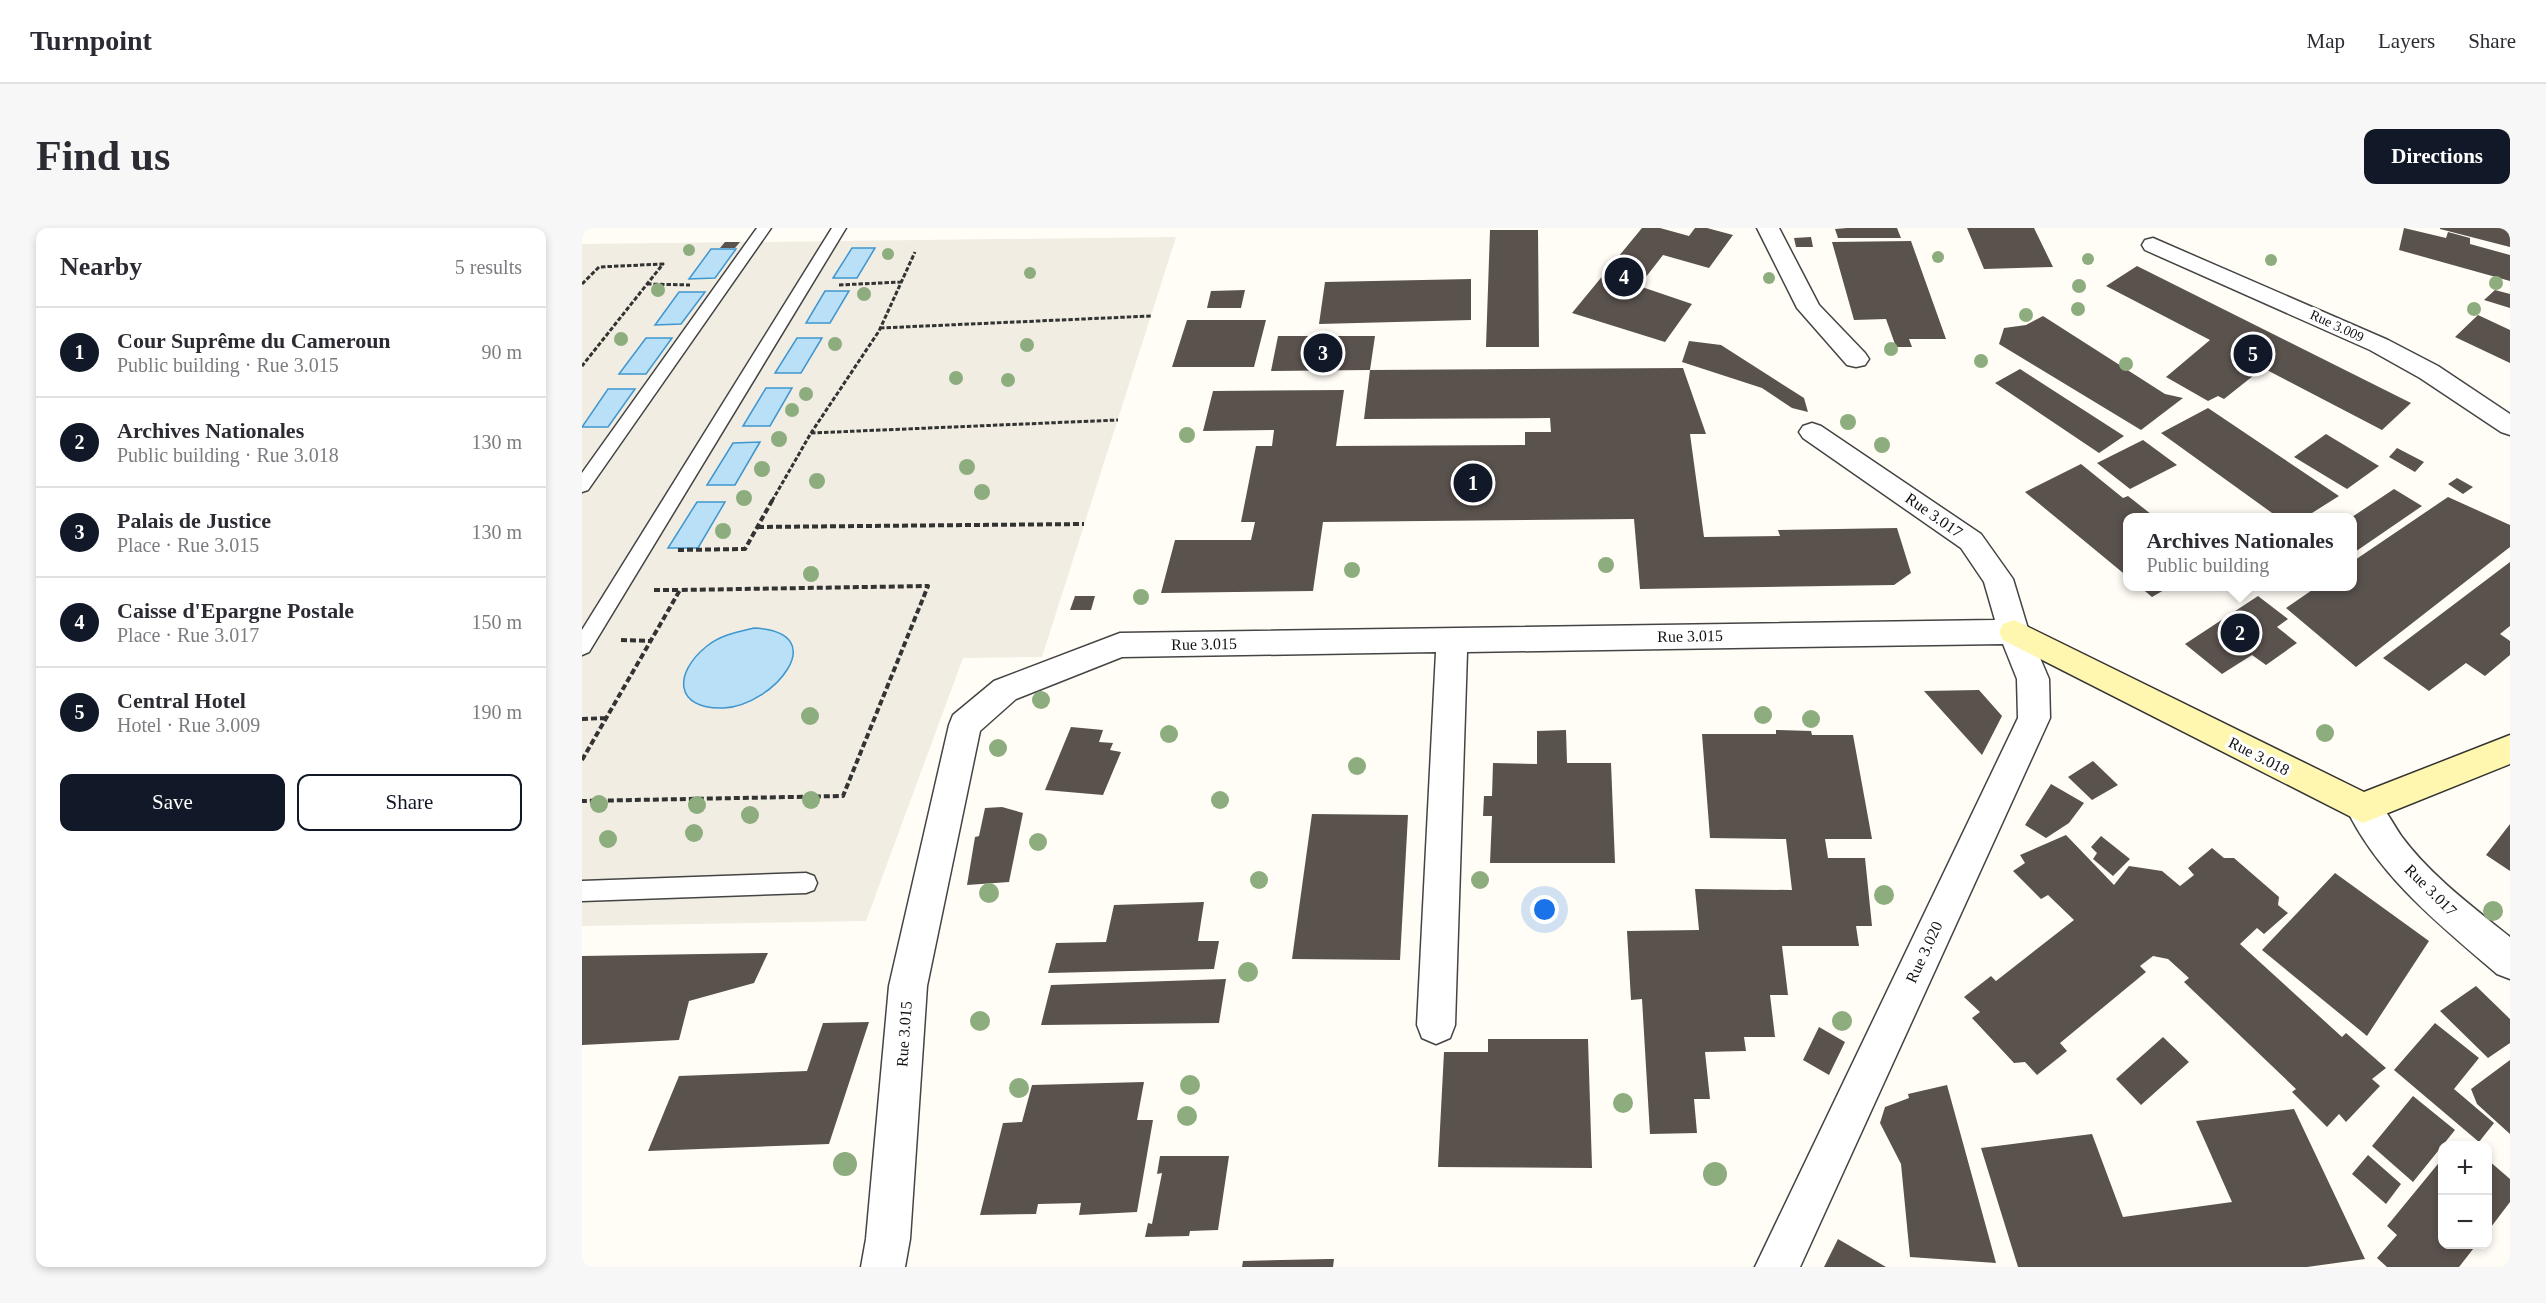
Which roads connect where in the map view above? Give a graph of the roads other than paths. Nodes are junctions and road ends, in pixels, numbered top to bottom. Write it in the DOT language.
graph roads {
  1 [pos="764,228"];
  2 [pos="839,228"];
  3 [pos="1768,228"];
  4 [pos="2153,245"];
  5 [pos="1856,359"];
  6 [pos="2510,426"];
  7 [pos="1812,432"];
  8 [pos="582,486"];
  9 [pos="2014,632"];
  10 [pos="1452,639"];
  11 [pos="582,647"];
  12 [pos="2510,748"];
  13 [pos="2363,808"];
  14 [pos="806,884"];
  15 [pos="582,891"];
  16 [pos="2510,962"];
  17 [pos="1436,1025"];
  18 [pos="883,1267"];
  19 [pos="1777,1267"];
  1 -- 8 [label="lane"];
  2 -- 11 [label="lane"];
  3 -- 5 [label="street"];
  4 -- 6 [label="street, Rue 3.009"];
  7 -- 9 [label="street, Rue 3.017"];
  9 -- 10 [label="street, Rue 3.015"];
  9 -- 13 [label="street, Rue 3.018"];
  9 -- 19 [label="street, Rue 3.020"];
  10 -- 17 [label="street"];
  10 -- 18 [label="street, Rue 3.015"];
  12 -- 13 [label="street"];
  13 -- 16 [label="street, Rue 3.017"];
  14 -- 15 [label="lane"];
}
